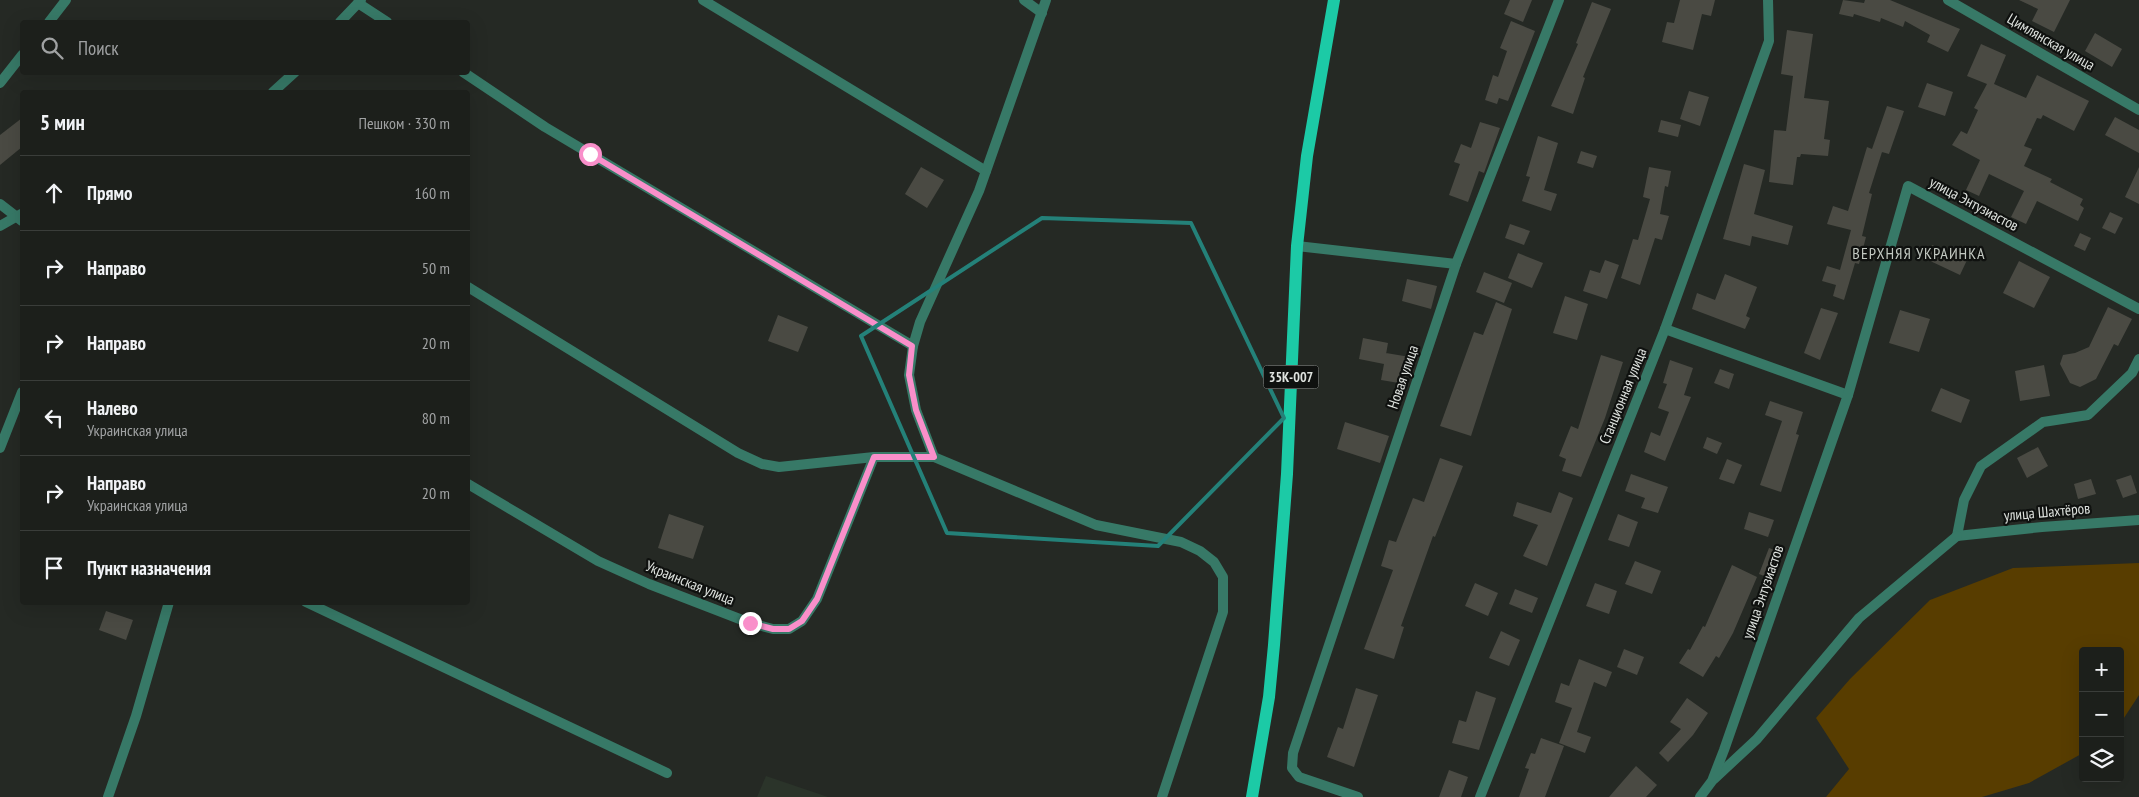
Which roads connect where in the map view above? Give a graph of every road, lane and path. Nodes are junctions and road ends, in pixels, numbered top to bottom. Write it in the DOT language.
graph roads {
  1 [pos="66,0"];
  2 [pos="703,0"];
  3 [pos="1024,0"];
  4 [pos="1046,0"];
  5 [pos="1334,0"];
  6 [pos="1559,0"];
  7 [pos="1768,0"];
  8 [pos="1948,0"];
  9 [pos="359,1"];
  10 [pos="1042,13"];
  11 [pos="50,20"];
  12 [pos="342,20"];
  13 [pos="385,20"];
  14 [pos="20,58"];
  15 [pos="293,75"];
  16 [pos="467,75"];
  17 [pos="0,83"];
  18 [pos="275,90"];
  19 [pos="2139,110"];
  20 [pos="986,171"];
  21 [pos="0,204"];
  22 [pos="20,217"];
  23 [pos="0,226"];
  24 [pos="1297,246"];
  25 [pos="1456,264"];
  26 [pos="470,288"];
  27 [pos="2139,309"];
  28 [pos="1665,329"];
  29 [pos="912,346"];
  30 [pos="2139,359"];
  31 [pos="1848,395"];
  32 [pos="20,397"];
  33 [pos="0,448"];
  34 [pos="874,457"];
  35 [pos="934,457"];
  36 [pos="470,485"];
  37 [pos="2139,520"];
  38 [pos="1957,536"];
  39 [pos="168,605"];
  40 [pos="312,605"];
  41 [pos="667,773"];
  42 [pos="1712,781"];
  43 [pos="108,797"];
  44 [pos="1162,797"];
  45 [pos="1252,797"];
  46 [pos="1358,797"];
  47 [pos="1480,797"];
  48 [pos="1700,797"];
  1 -- 11 [label="street"];
  2 -- 20 [label="street"];
  3 -- 10 [label="street"];
  4 -- 10 [label="street"];
  5 -- 24 [label="main road, 35К-007"];
  6 -- 25 [label="street, Новая улица"];
  7 -- 28 [label="street, Станционная улица"];
  8 -- 19 [label="street, Цимлянская улица"];
  9 -- 12 [label="street"];
  9 -- 13 [label="street"];
  10 -- 20 [label="street"];
  14 -- 17 [label="street"];
  15 -- 18 [label="street"];
  16 -- 29 [label="street"];
  20 -- 29 [label="street"];
  21 -- 22 [label="street"];
  22 -- 23 [label="street"];
  24 -- 25 [label="street"];
  24 -- 45 [label="main road, 35К-007"];
  25 -- 46 [label="street, Новая улица"];
  26 -- 34 [label="street"];
  27 -- 31 [label="street, улица Энтузиастов"];
  28 -- 31 [label="street"];
  28 -- 47 [label="street, Станционная улица"];
  29 -- 35 [label="street"];
  30 -- 38 [label="street"];
  31 -- 42 [label="street, улица Энтузиастов"];
  32 -- 33 [label="street"];
  34 -- 35 [label="street"];
  34 -- 36 [label="street, Украинская улица"];
  35 -- 44 [label="street"];
  37 -- 38 [label="street, улица Шахтёров"];
  38 -- 42 [label="street"];
  39 -- 43 [label="street"];
  40 -- 41 [label="street"];
  42 -- 48 [label="street, улица Энтузиастов"];
}
